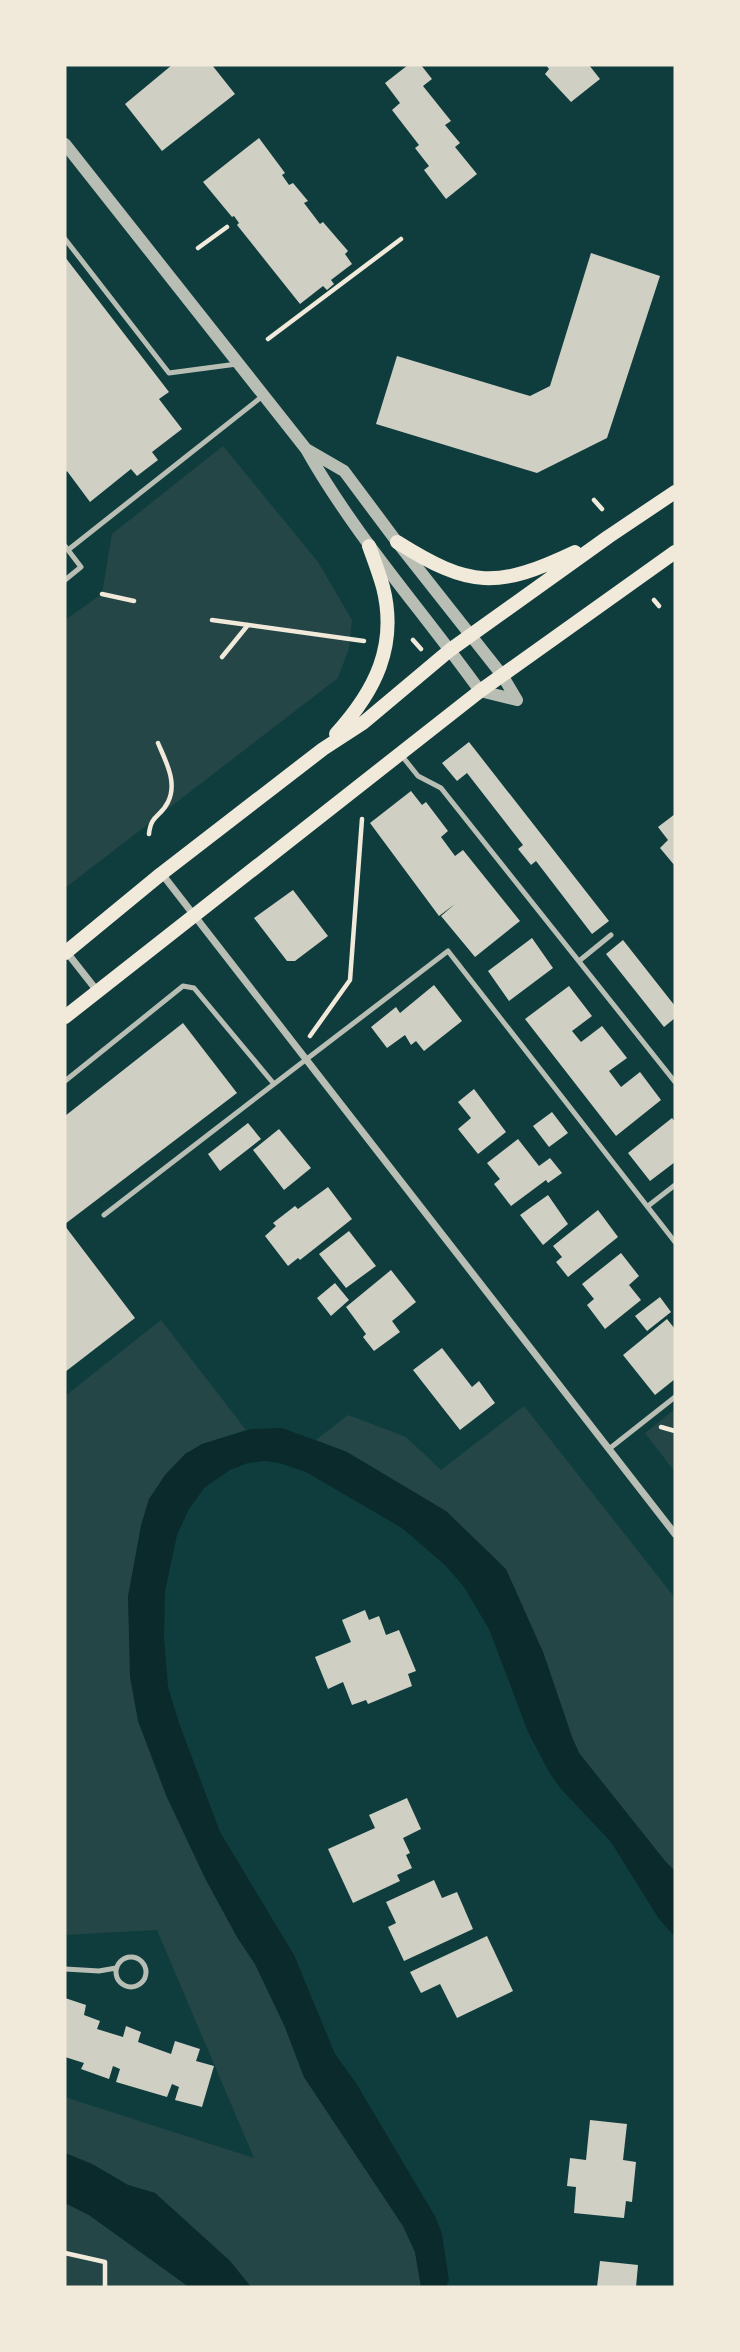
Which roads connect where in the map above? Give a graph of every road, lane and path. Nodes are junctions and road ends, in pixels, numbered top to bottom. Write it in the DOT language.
graph roads {
  1 [pos="65,147"];
  2 [pos="227,227"];
  3 [pos="65,239"];
  4 [pos="401,239"];
  5 [pos="198,248"];
  6 [pos="268,339"];
  7 [pos="239,364"];
  8 [pos="264,396"];
  9 [pos="306,449"];
  10 [pos="675,492"];
  11 [pos="594,500"];
  12 [pos="602,509"];
  13 [pos="608,537"];
  14 [pos="397,542"];
  15 [pos="369,546"];
  16 [pos="66,548"];
  17 [pos="675,552"];
  18 [pos="65,580"];
  19 [pos="102,594"];
  20 [pos="654,600"];
  21 [pos="134,601"];
  22 [pos="659,606"];
  23 [pos="212,620"];
  24 [pos="248,625"];
  25 [pos="471,635"];
  26 [pos="413,640"];
  27 [pos="364,641"];
  28 [pos="421,649"];
  29 [pos="450,650"];
  30 [pos="222,657"];
  31 [pos="502,675"];
  32 [pos="480,691"];
  33 [pos="158,743"];
  34 [pos="323,749"];
  35 [pos="401,753"];
  36 [pos="362,819"];
  37 [pos="149,834"];
  38 [pos="161,874"];
  39 [pos="192,915"];
  40 [pos="611,935"];
  41 [pos="65,951"];
  42 [pos="579,961"];
  43 [pos="98,992"];
  44 [pos="65,1017"];
  45 [pos="298,1052"];
  46 [pos="306,1061"];
  47 [pos="65,1081"];
  48 [pos="675,1082"];
  49 [pos="274,1084"];
  50 [pos="675,1185"];
  51 [pos="648,1206"];
  52 [pos="104,1215"];
  53 [pos="675,1242"];
  54 [pos="675,1397"];
  55 [pos="608,1449"];
  56 [pos="675,1534"];
  57 [pos="116,1968"];
  58 [pos="65,1969"];
  59 [pos="65,2253"];
  60 [pos="105,2287"];
  1 -- 7 [label="street"];
  2 -- 5 [label="path"];
  3 -- 7 [label="lane"];
  4 -- 6 [label="path"];
  7 -- 8 [label="street"];
  8 -- 9 [label="street"];
  8 -- 16 [label="lane"];
  9 -- 14 [label="street"];
  9 -- 15 [label="street"];
  10 -- 13 [label="main road"];
  11 -- 12 [label="path"];
  13 -- 14 [label="main road"];
  13 -- 25 [label="main road"];
  14 -- 25 [label="street"];
  15 -- 29 [label="street"];
  15 -- 34 [label="main road"];
  16 -- 18 [label="lane"];
  17 -- 31 [label="main road"];
  19 -- 21 [label="path"];
  20 -- 22 [label="path"];
  23 -- 24 [label="path"];
  24 -- 27 [label="path"];
  24 -- 30 [label="path"];
  25 -- 29 [label="main road"];
  25 -- 31 [label="street"];
  26 -- 28 [label="path"];
  29 -- 32 [label="street"];
  29 -- 34 [label="main road"];
  31 -- 32 [label="main road"];
  31 -- 32 [label="street"];
  32 -- 35 [label="main road"];
  33 -- 37 [label="path"];
  34 -- 38 [label="main road"];
  35 -- 39 [label="main road"];
  35 -- 42 [label="lane"];
  36 -- 45 [label="path"];
  38 -- 39 [label="street"];
  38 -- 41 [label="main road"];
  39 -- 43 [label="main road"];
  39 -- 45 [label="street"];
  40 -- 42 [label="lane"];
  41 -- 43 [label="street"];
  42 -- 48 [label="lane"];
  43 -- 44 [label="main road"];
  45 -- 46 [label="street"];
  46 -- 49 [label="lane"];
  46 -- 51 [label="lane"];
  46 -- 55 [label="street"];
  47 -- 49 [label="lane"];
  49 -- 52 [label="lane"];
  50 -- 51 [label="lane"];
  51 -- 53 [label="lane"];
  54 -- 55 [label="lane"];
  55 -- 56 [label="street"];
  57 -- 57 [label="lane"];
  57 -- 58 [label="lane"];
  59 -- 60 [label="path"];
}
